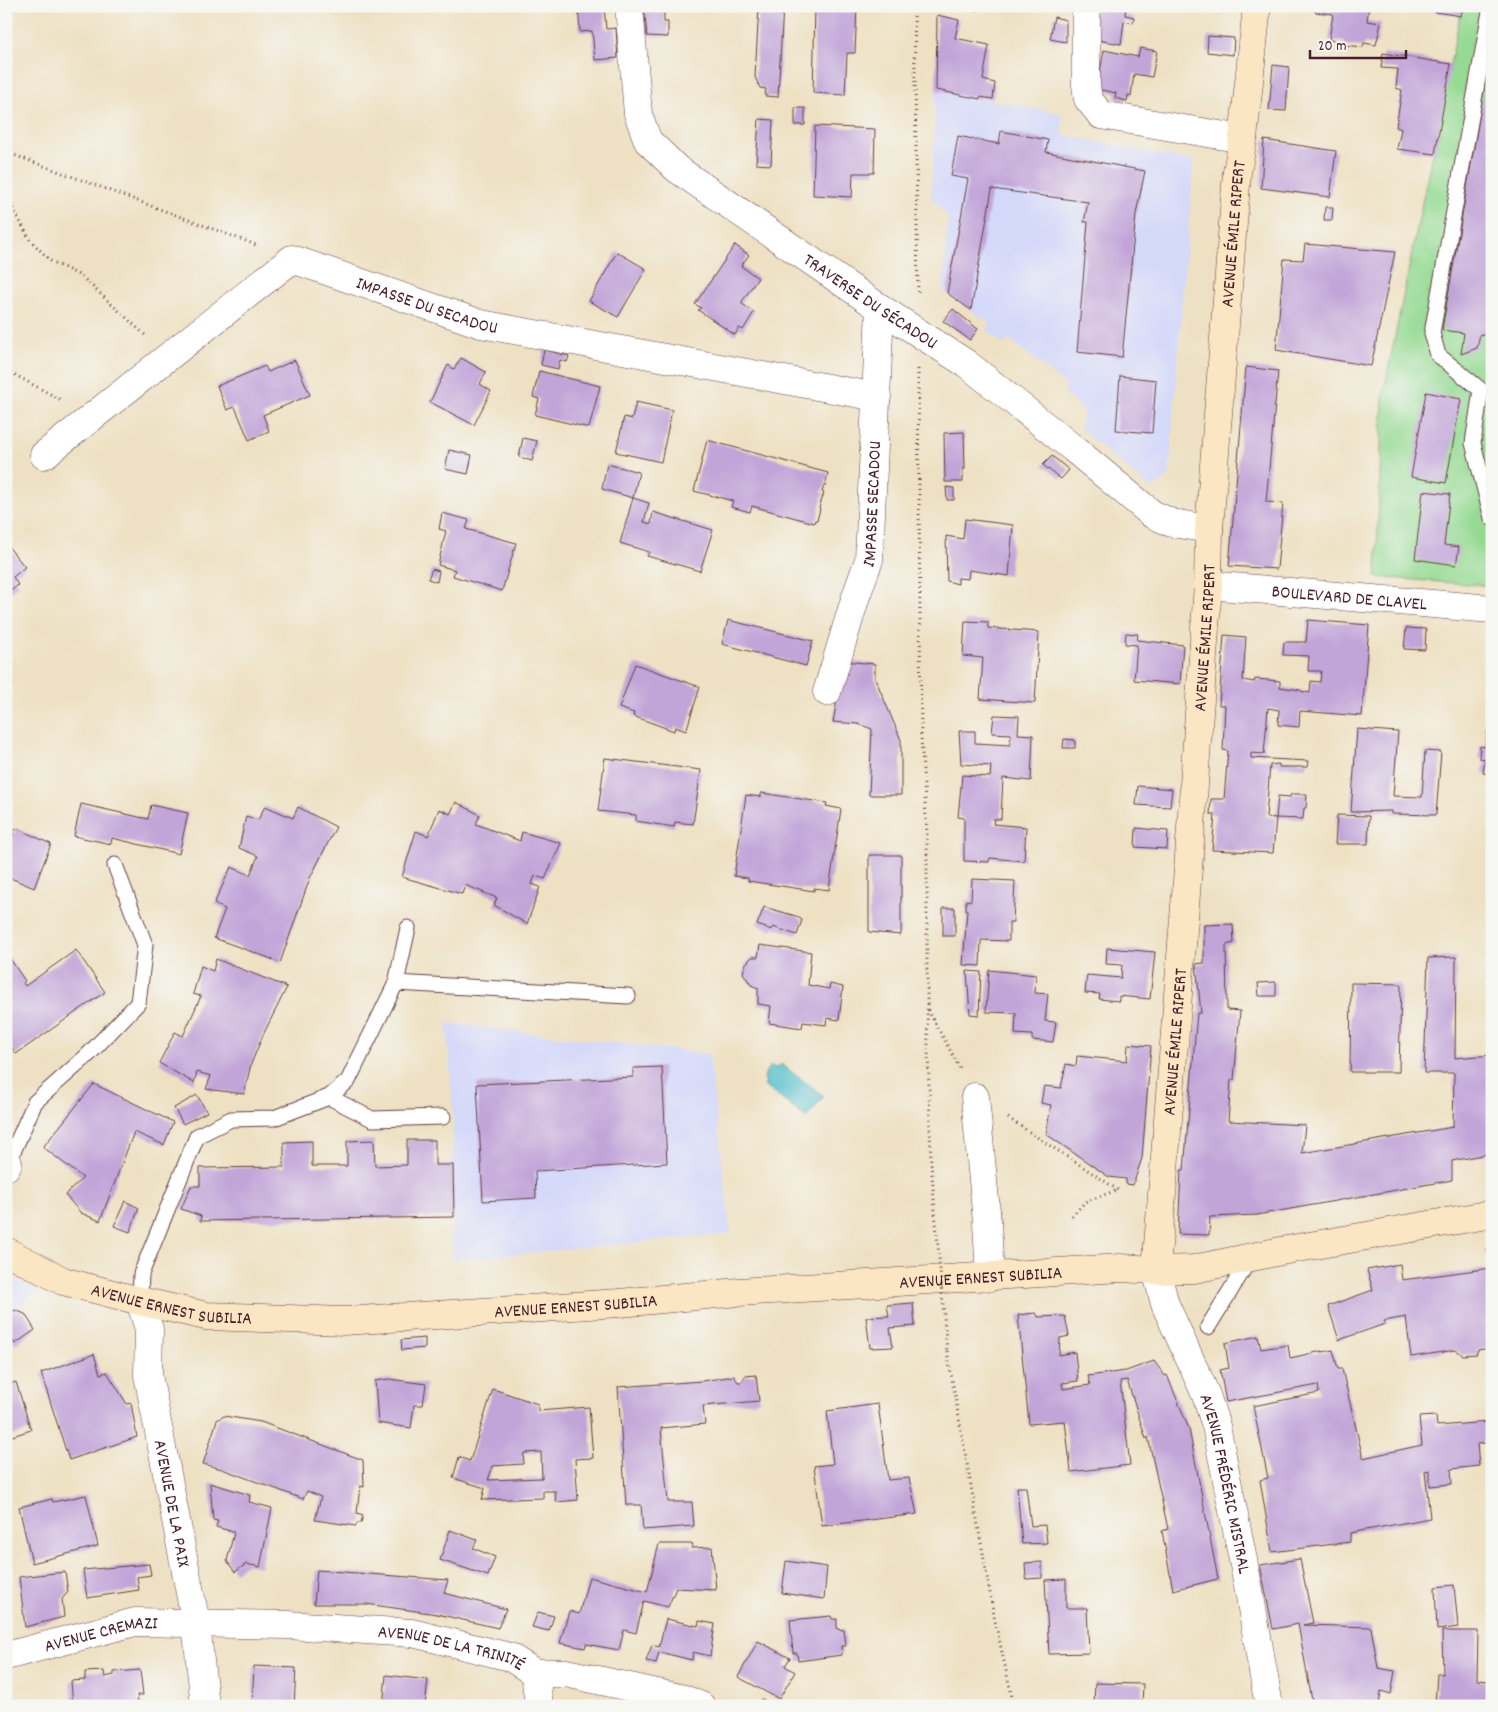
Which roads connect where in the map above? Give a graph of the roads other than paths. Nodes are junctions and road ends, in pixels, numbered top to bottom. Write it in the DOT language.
graph roads {
  1 [pos="629,6"];
  2 [pos="1086,6"];
  3 [pos="1257,6"];
  4 [pos="1491,6"];
  5 [pos="1242,139"];
  6 [pos="880,308"];
  7 [pos="877,397"];
  8 [pos="44,455"];
  9 [pos="1492,518"];
  10 [pos="1209,528"];
  11 [pos="1208,585"];
  12 [pos="1492,609"];
  13 [pos="827,692"];
  14 [pos="115,865"];
  15 [pos="408,928"];
  16 [pos="396,983"];
  17 [pos="628,996"];
  18 [pos="329,1097"];
  19 [pos="975,1097"];
  20 [pos="443,1117"];
  21 [pos="7,1163"];
  22 [pos="1492,1214"];
  23 [pos="6,1250"];
  24 [pos="1251,1257"];
  25 [pos="1156,1270"];
  26 [pos="990,1277"];
  27 [pos="140,1301"];
  28 [pos="1208,1327"];
  29 [pos="196,1624"];
  30 [pos="6,1656"];
  31 [pos="535,1673"];
  32 [pos="205,1706"];
  33 [pos="539,1706"];
  34 [pos="701,1706"];
  35 [pos="1269,1706"];
  1 -- 6 [label="street, TRAVERSE DU SÉCADOU"];
  2 -- 5 [label="street"];
  3 -- 5 [label="main road, AVENUE ÉMILE RIPERT"];
  4 -- 9 [label="lane"];
  5 -- 10 [label="main road, AVENUE ÉMILE RIPERT"];
  6 -- 7 [label="street, IMPASSE SECADOU"];
  6 -- 10 [label="street, TRAVERSE DU SÉCADOU"];
  7 -- 8 [label="street, IMPASSE DU SECADOU"];
  7 -- 13 [label="street, IMPASSE SECADOU"];
  10 -- 11 [label="main road, AVENUE ÉMILE RIPERT"];
  11 -- 12 [label="street, BOULEVARD DE CLAVEL"];
  11 -- 25 [label="main road, AVENUE ÉMILE RIPERT"];
  14 -- 21 [label="lane"];
  15 -- 16 [label="lane"];
  16 -- 17 [label="lane"];
  16 -- 18 [label="lane"];
  18 -- 20 [label="lane"];
  18 -- 27 [label="lane"];
  19 -- 26 [label="street"];
  22 -- 24 [label="main road, AVENUE ERNEST SUBILIA"];
  23 -- 27 [label="main road, AVENUE ERNEST SUBILIA"];
  24 -- 25 [label="main road, AVENUE ERNEST SUBILIA"];
  24 -- 28 [label="lane"];
  25 -- 26 [label="main road, AVENUE ERNEST SUBILIA"];
  25 -- 35 [label="street, AVENUE FRÉDÉRIC MISTRAL"];
  26 -- 27 [label="main road, AVENUE ERNEST SUBILIA"];
  27 -- 29 [label="street, AVENUE DE LA PAIX"];
  29 -- 30 [label="street, AVENUE CREMAZI"];
  29 -- 31 [label="street, AVENUE DE LA TRINITÉ"];
  29 -- 32 [label="street, AVENUE DE LA PAIX"];
  31 -- 33 [label="street"];
  31 -- 34 [label="street, AVENUE DE LA TRINITÉ"];
}
